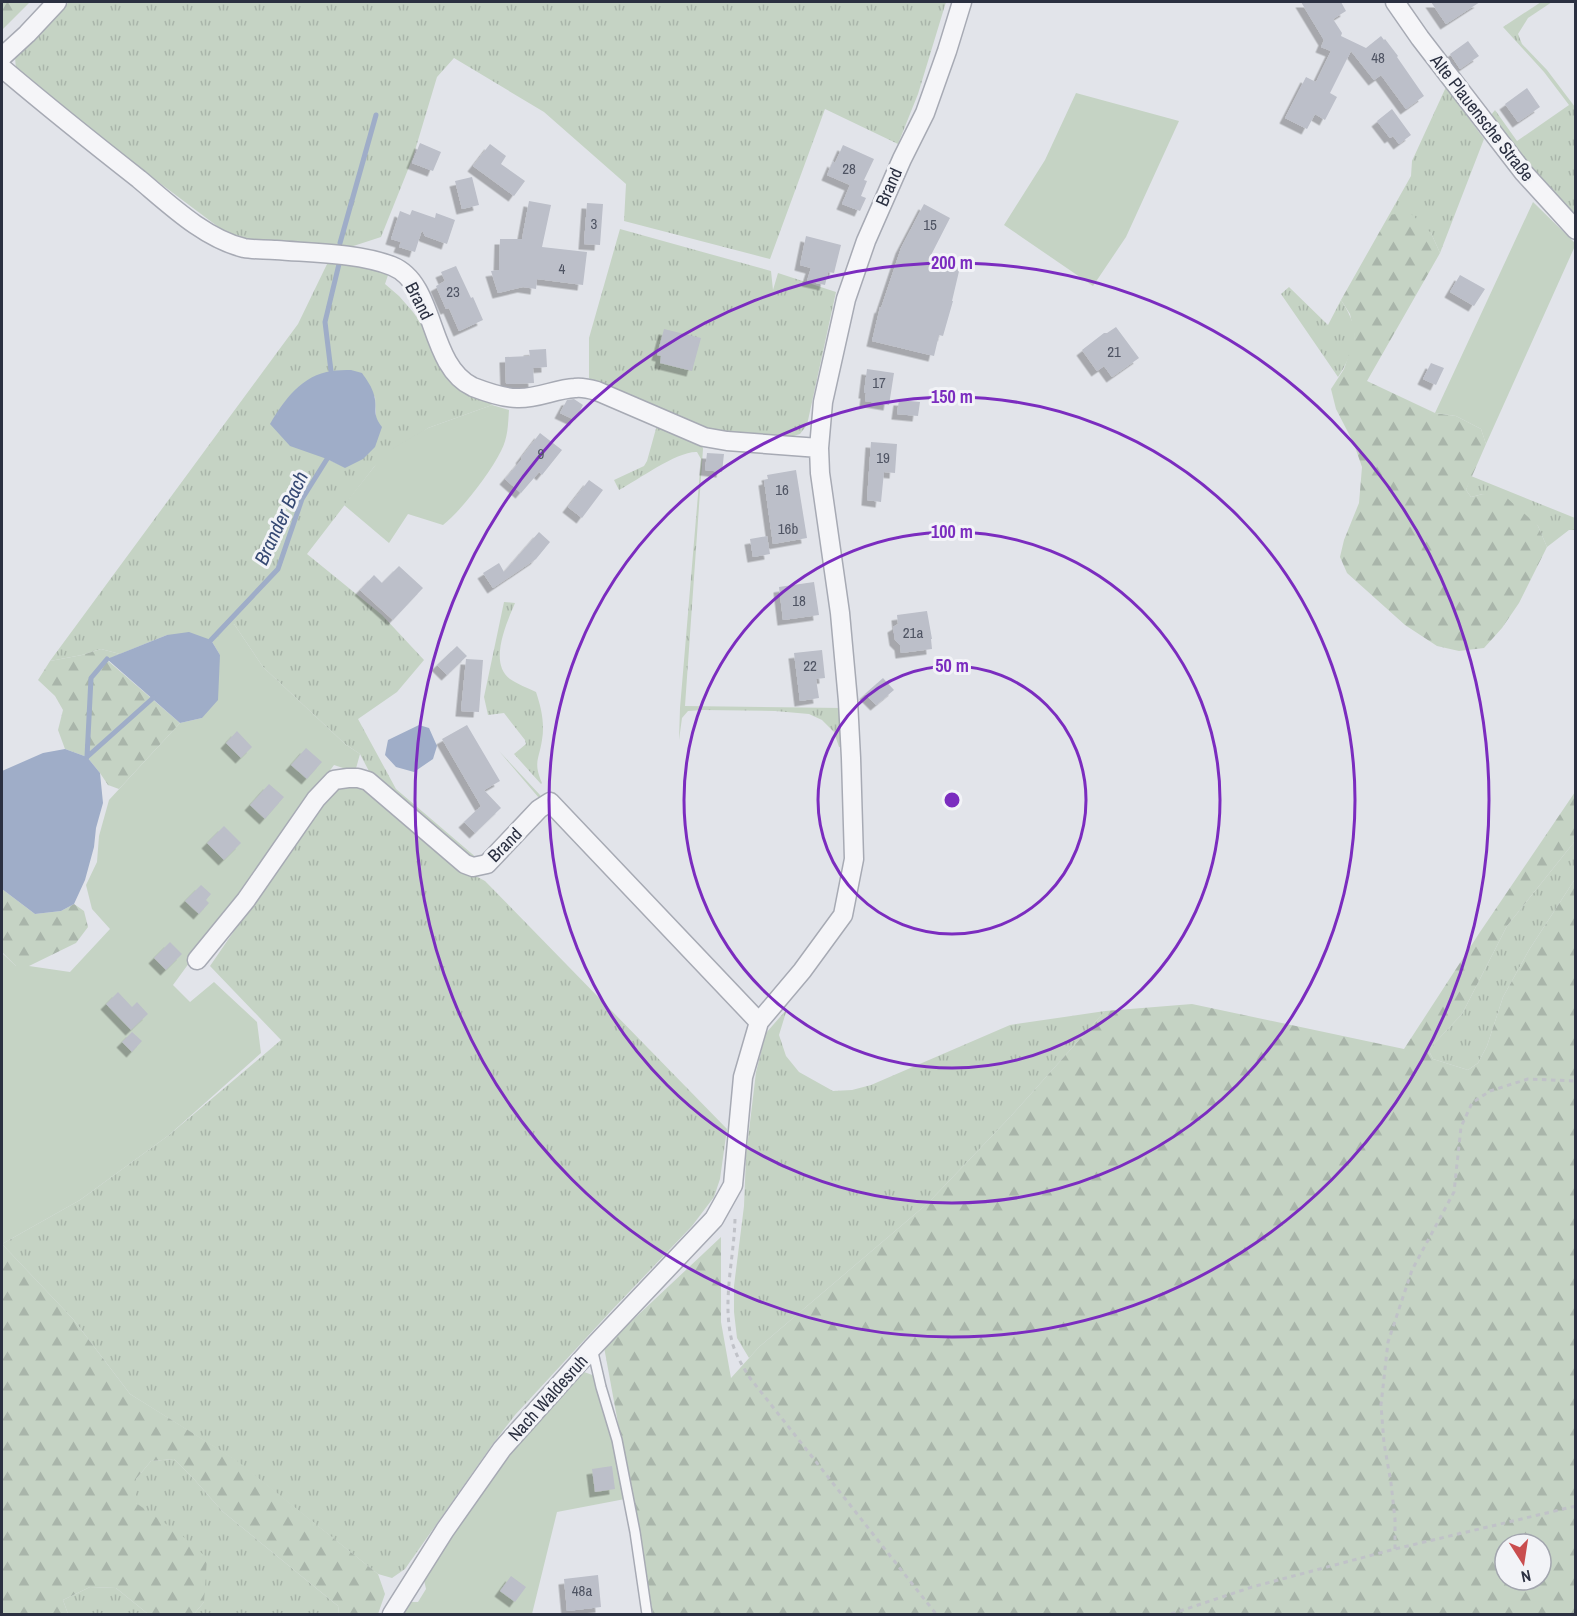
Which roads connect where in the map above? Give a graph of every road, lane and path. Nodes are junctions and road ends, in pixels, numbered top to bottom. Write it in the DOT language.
graph roads {
  1 [pos="57,2"];
  2 [pos="962,2"];
  3 [pos="1395,2"];
  4 [pos="2,57"];
  5 [pos="2,68"];
  6 [pos="1575,230"];
  7 [pos="819,448"];
  8 [pos="197,960"];
  9 [pos="759,1022"];
  10 [pos="1575,1081"];
  11 [pos="733,1185"];
  12 [pos="592,1348"];
  13 [pos="1575,1506"];
  14 [pos="1395,1549"];
  15 [pos="392,1614"];
  16 [pos="647,1614"];
  17 [pos="936,1614"];
  18 [pos="1171,1614"];
  1 -- 4 [label="street"];
  2 -- 7 [label="street, Brand"];
  3 -- 6 [label="street, Alte Plauensche Straße"];
  5 -- 7 [label="street, Brand"];
  7 -- 9 [label="street, Brand"];
  8 -- 9 [label="street, Brand"];
  9 -- 11 [label="street, Brand"];
  10 -- 14 [label="path"];
  11 -- 12 [label="street"];
  11 -- 17 [label="path"];
  12 -- 15 [label="street, Nach Waldesruh"];
  12 -- 16 [label="lane, Nach Waldesruh"];
  13 -- 14 [label="path"];
  14 -- 18 [label="path"];
}
